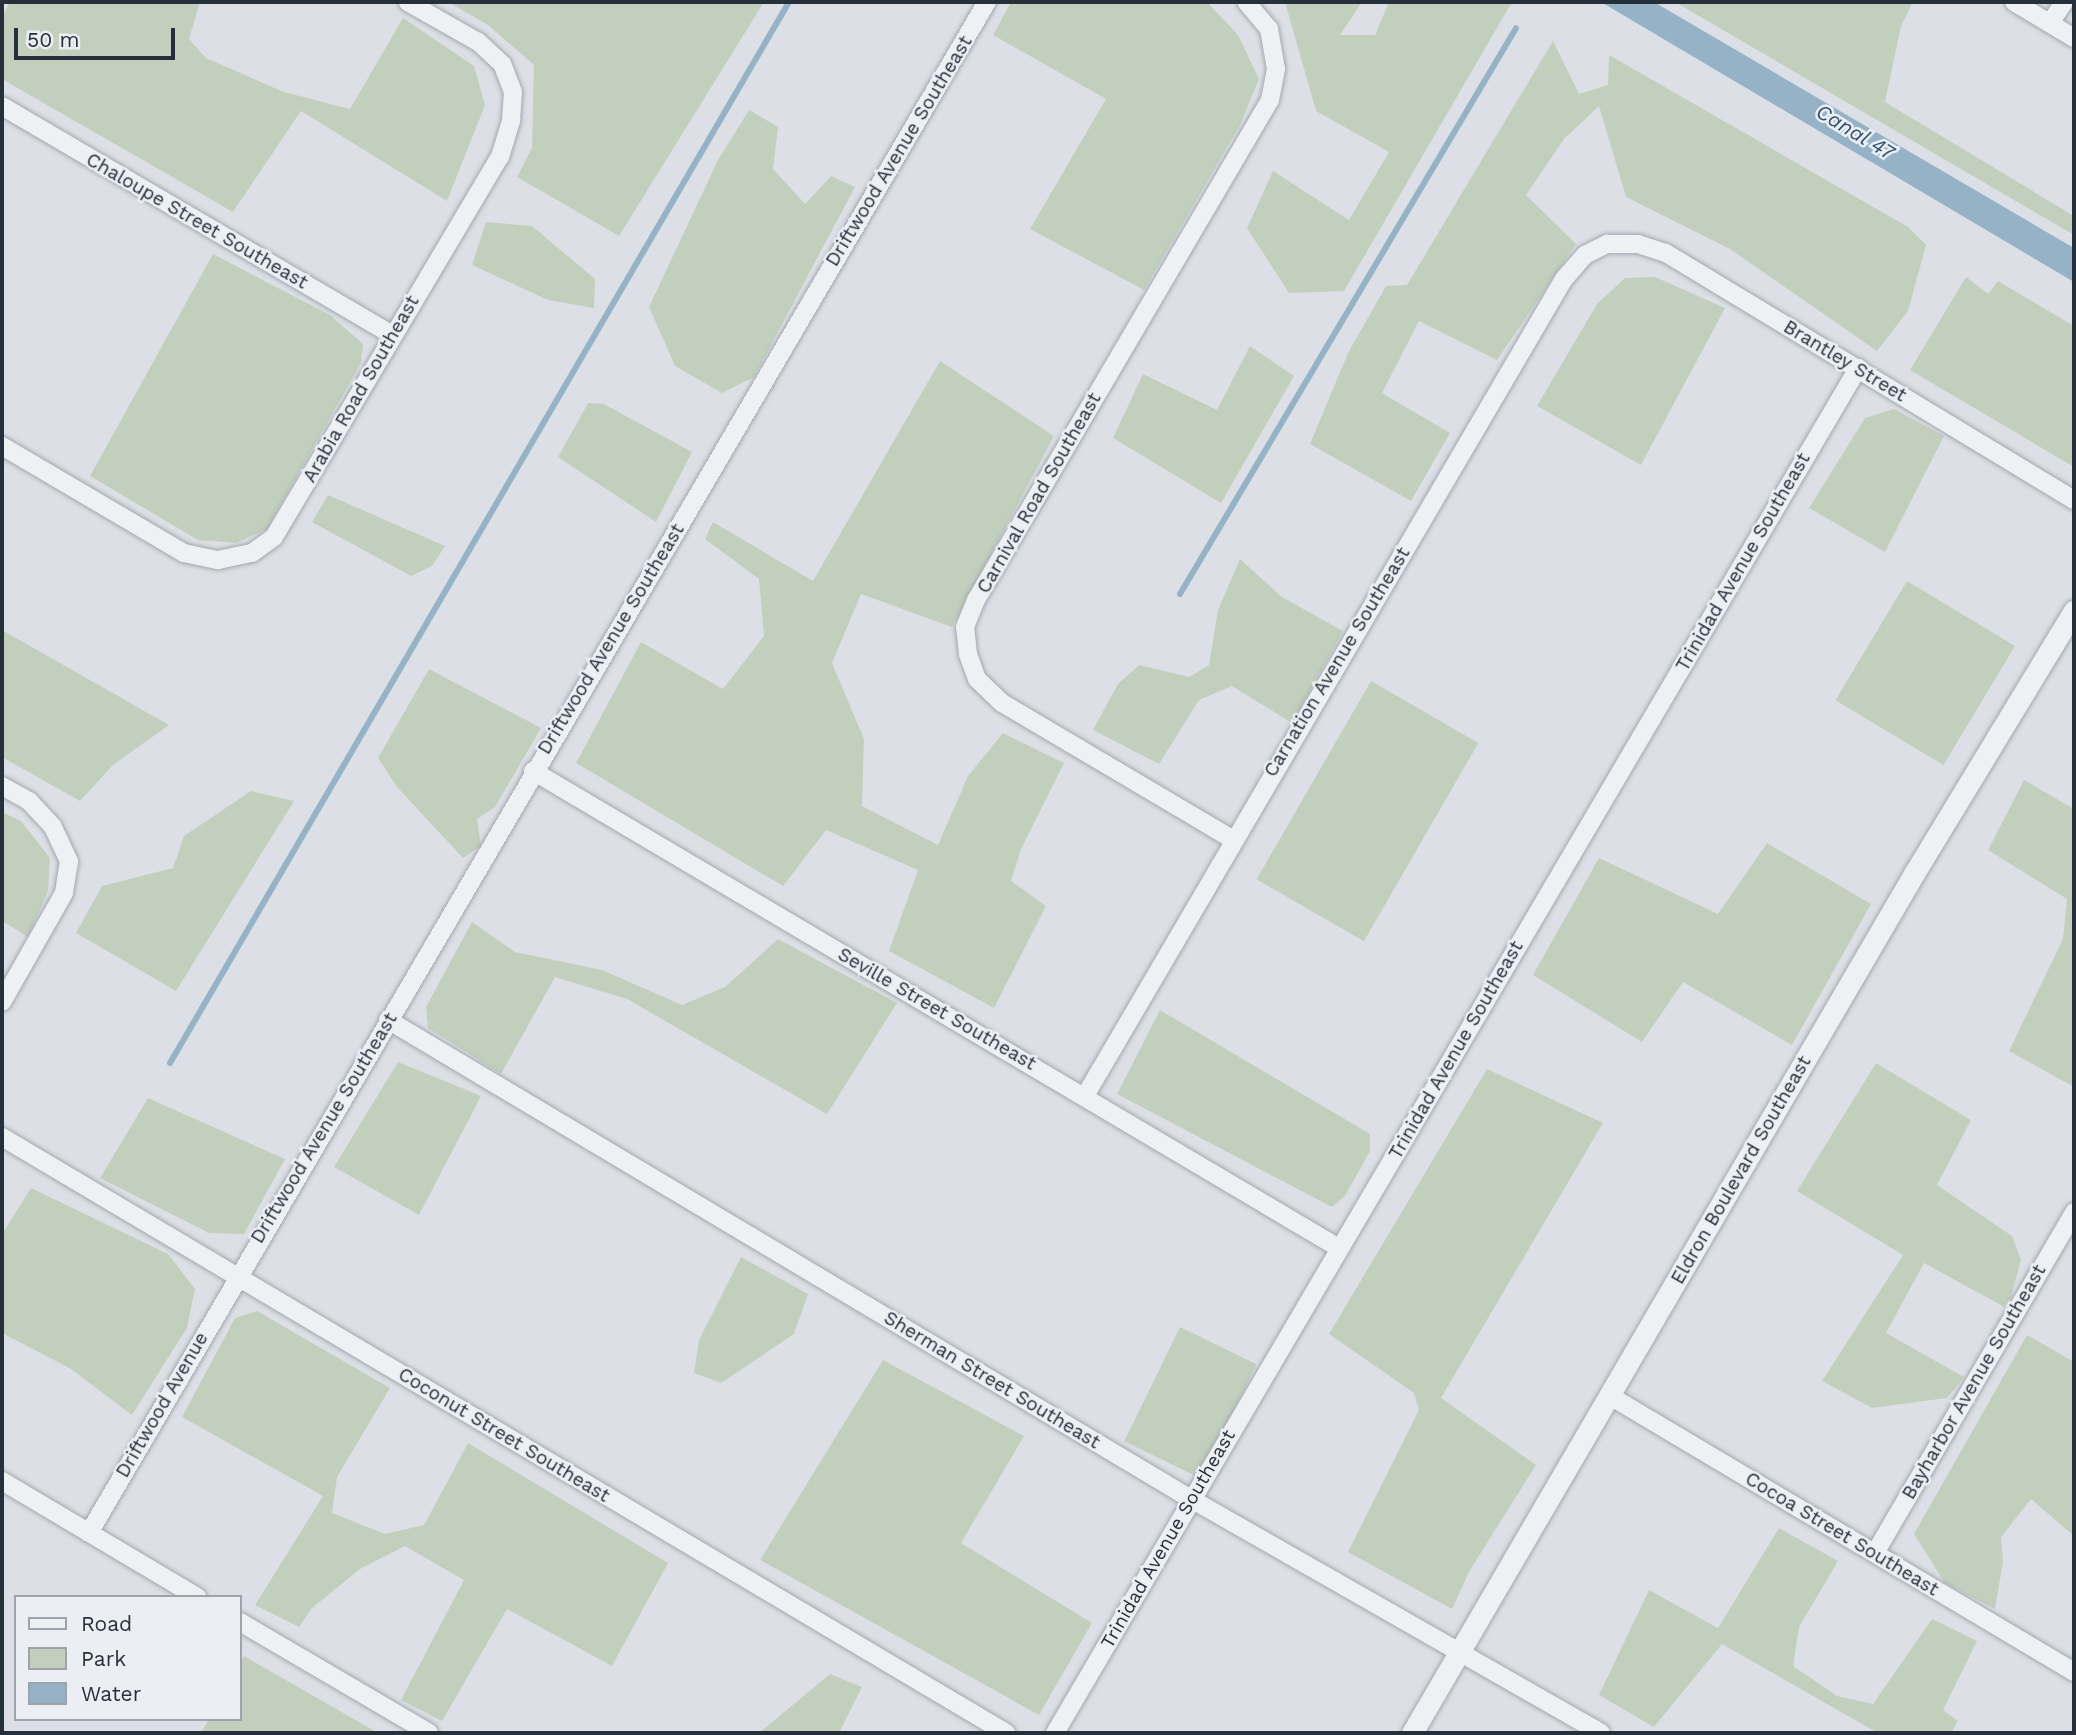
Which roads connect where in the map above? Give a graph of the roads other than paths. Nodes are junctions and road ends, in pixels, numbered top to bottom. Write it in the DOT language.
graph roads {
  1 [pos="408,2"];
  2 [pos="987,2"];
  3 [pos="1246,2"];
  4 [pos="2014,2"];
  5 [pos="2064,2"];
  6 [pos="2050,23"];
  7 [pos="2074,38"];
  8 [pos="2,106"];
  9 [pos="1607,244"];
  10 [pos="392,335"];
  11 [pos="1857,368"];
  12 [pos="2,446"];
  13 [pos="2074,499"];
  14 [pos="2074,610"];
  15 [pos="533,771"];
  16 [pos="2,786"];
  17 [pos="1232,839"];
  18 [pos="2,1002"];
  19 [pos="388,1020"];
  20 [pos="1084,1096"];
  21 [pos="2,1137"];
  22 [pos="2074,1212"];
  23 [pos="1339,1248"];
  24 [pos="236,1277"];
  25 [pos="1610,1396"];
  26 [pos="2,1481"];
  27 [pos="1191,1499"];
  28 [pos="89,1533"];
  29 [pos="1875,1553"];
  30 [pos="194,1595"];
  31 [pos="242,1623"];
  32 [pos="1461,1650"];
  33 [pos="2074,1672"];
  34 [pos="429,1733"];
  35 [pos="1006,1733"];
  36 [pos="1055,1733"];
  37 [pos="1412,1733"];
  38 [pos="1601,1733"];
  1 -- 10 [label="street, Arabia Road Southeast"];
  2 -- 15 [label="street, Driftwood Avenue Southeast"];
  3 -- 17 [label="street, Carnival Road Southeast"];
  4 -- 6 [label="street"];
  5 -- 6 [label="street"];
  6 -- 7 [label="street"];
  8 -- 10 [label="street, Chaloupe Street Southeast"];
  9 -- 11 [label="street, Brantley Street"];
  9 -- 17 [label="street, Carnation Avenue Southeast"];
  10 -- 12 [label="street, Arabia Road Southeast"];
  11 -- 13 [label="street, Brantley Street"];
  11 -- 23 [label="street, Trinidad Avenue Southeast"];
  14 -- 25 [label="street, Eldron Boulevard Southeast"];
  15 -- 19 [label="street, Driftwood Avenue Southeast"];
  15 -- 20 [label="street, Seville Street Southeast"];
  16 -- 18 [label="street"];
  17 -- 20 [label="street, Carnation Avenue Southeast"];
  19 -- 24 [label="street, Driftwood Avenue Southeast"];
  19 -- 27 [label="street, Sherman Street Southeast"];
  20 -- 23 [label="street, Seville Street Southeast"];
  21 -- 24 [label="street, Coconut Street Southeast"];
  22 -- 29 [label="street, Bayharbor Avenue Southeast"];
  23 -- 27 [label="street, Trinidad Avenue Southeast"];
  24 -- 28 [label="street, Driftwood Avenue"];
  24 -- 35 [label="street, Coconut Street Southeast"];
  25 -- 29 [label="street, Cocoa Street Southeast"];
  25 -- 32 [label="street, Eldron Boulevard Southeast"];
  26 -- 28 [label="street"];
  27 -- 32 [label="street, Sherman Street Southeast"];
  27 -- 36 [label="street, Trinidad Avenue Southeast"];
  28 -- 30 [label="street"];
  29 -- 33 [label="street, Cocoa Street Southeast"];
  31 -- 34 [label="street"];
  32 -- 37 [label="street, Eldron Boulevard Southeast"];
  32 -- 38 [label="street, Sherman Street Southeast"];
}
